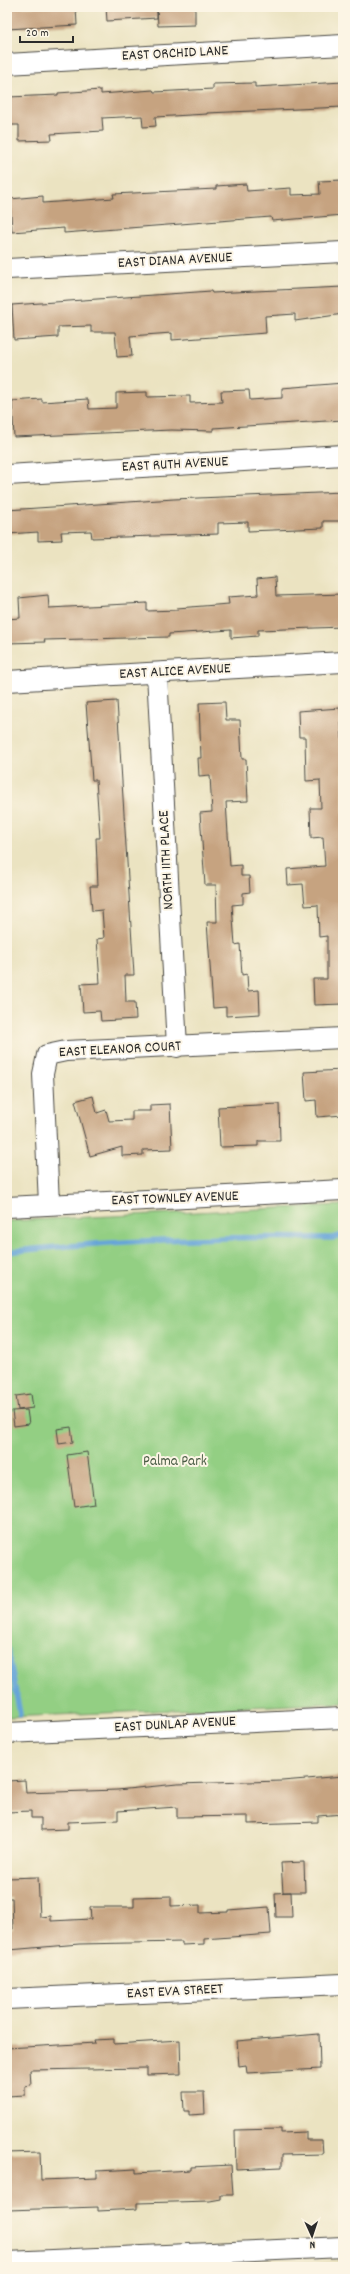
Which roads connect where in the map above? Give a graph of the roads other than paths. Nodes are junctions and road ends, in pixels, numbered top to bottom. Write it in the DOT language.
graph roads {
  1 [pos="343,45"];
  2 [pos="7,64"];
  3 [pos="343,252"];
  4 [pos="7,269"];
  5 [pos="343,455"];
  6 [pos="7,475"];
  7 [pos="343,662"];
  8 [pos="157,673"];
  9 [pos="7,681"];
  10 [pos="343,1038"];
  11 [pos="177,1047"];
  12 [pos="343,1190"];
  13 [pos="49,1204"];
  14 [pos="7,1207"];
  15 [pos="343,1718"];
  16 [pos="7,1733"];
  17 [pos="343,1984"];
  18 [pos="7,1999"];
  19 [pos="343,2247"];
  20 [pos="7,2262"];
  1 -- 2 [label="street, EAST ORCHID LANE"];
  3 -- 4 [label="street, EAST DIANA AVENUE"];
  5 -- 6 [label="street, EAST RUTH AVENUE"];
  7 -- 8 [label="street, EAST ALICE AVENUE"];
  8 -- 9 [label="street, EAST ALICE AVENUE"];
  8 -- 11 [label="street, NORTH 11TH PLACE"];
  10 -- 11 [label="street, EAST ELEANOR COURT"];
  11 -- 13 [label="street, EAST ELEANOR COURT"];
  12 -- 13 [label="street, EAST TOWNLEY AVENUE"];
  13 -- 14 [label="street, EAST TOWNLEY AVENUE"];
  15 -- 16 [label="street, EAST DUNLAP AVENUE"];
  17 -- 18 [label="street, EAST EVA STREET"];
  19 -- 20 [label="street"];
}
